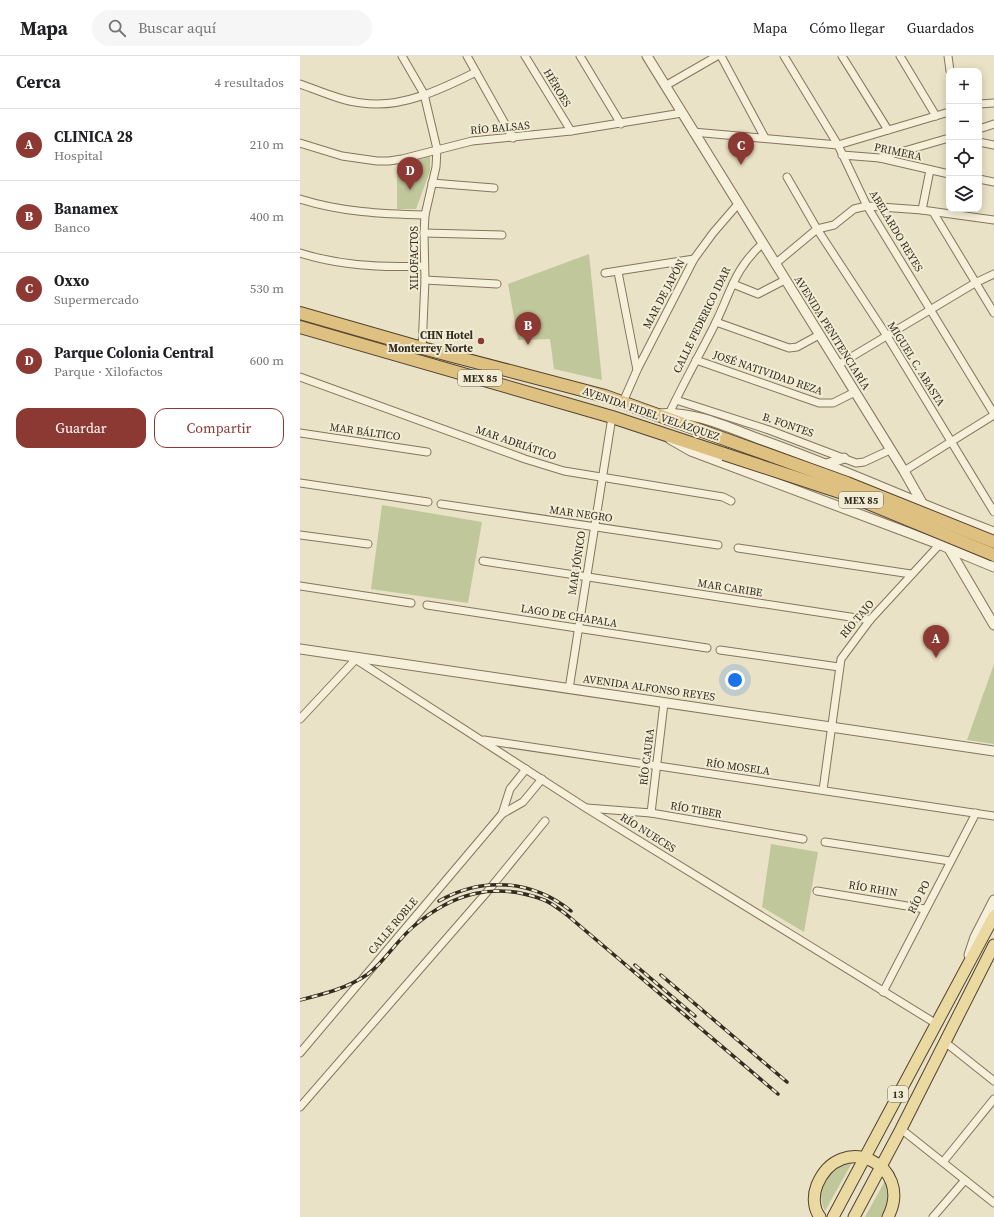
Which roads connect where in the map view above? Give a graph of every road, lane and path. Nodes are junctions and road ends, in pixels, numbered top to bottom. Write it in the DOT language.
graph roads {
  1 [pos="402,56"];
  2 [pos="467,56"];
  3 [pos="525,56"];
  4 [pos="580,56"];
  5 [pos="647,56"];
  6 [pos="717,56"];
  7 [pos="721,56"];
  8 [pos="784,56"];
  9 [pos="842,56"];
  10 [pos="900,56"];
  11 [pos="948,56"];
  12 [pos="950,68"];
  13 [pos="476,72"];
  14 [pos="300,84"];
  15 [pos="665,86"];
  16 [pos="424,94"];
  17 [pos="994,103"];
  18 [pos="982,104"];
  19 [pos="682,113"];
  20 [pos="946,113"];
  21 [pos="936,116"];
  22 [pos="621,124"];
  23 [pos="994,124"];
  24 [pos="982,128"];
  25 [pos="888,130"];
  26 [pos="571,131"];
  27 [pos="694,132"];
  28 [pos="513,138"];
  29 [pos="766,138"];
  30 [pos="946,139"];
  31 [pos="300,143"];
  32 [pos="982,143"];
  33 [pos="838,145"];
  34 [pos="994,145"];
  35 [pos="437,149"];
  36 [pos="842,155"];
  37 [pos="880,158"];
  38 [pos="930,170"];
  39 [pos="946,173"];
  40 [pos="788,177"];
  41 [pos="982,180"];
  42 [pos="994,182"];
  43 [pos="432,184"];
  44 [pos="494,188"];
  45 [pos="300,199"];
  46 [pos="738,204"];
  47 [pos="867,206"];
  48 [pos="922,210"];
  49 [pos="933,212"];
  50 [pos="425,215"];
  51 [pos="994,220"];
  52 [pos="817,229"];
  53 [pos="424,233"];
  54 [pos="502,235"];
  55 [pos="763,243"];
  56 [pos="300,253"];
  57 [pos="694,259"];
  58 [pos="775,264"];
  59 [pos="424,266"];
  60 [pos="618,272"];
  61 [pos="605,273"];
  62 [pos="994,274"];
  63 [pos="425,280"];
  64 [pos="785,280"];
  65 [pos="975,283"];
  66 [pos="497,284"];
  67 [pos="733,284"];
  68 [pos="932,310"];
  69 [pos="300,313"];
  70 [pos="994,313"];
  71 [pos="716,322"];
  72 [pos="300,327"];
  73 [pos="819,335"];
  74 [pos="887,336"];
  75 [pos="422,348"];
  76 [pos="696,360"];
  77 [pos="838,365"];
  78 [pos="636,370"];
  79 [pos="300,377"];
  80 [pos="855,392"];
  81 [pos="676,400"];
  82 [pos="623,402"];
  83 [pos="670,412"];
  84 [pos="656,414"];
  85 [pos="994,414"];
  86 [pos="612,417"];
  87 [pos="659,432"];
  88 [pos="300,433"];
  89 [pos="951,442"];
  90 [pos="890,450"];
  91 [pos="427,452"];
  92 [pos="844,458"];
  93 [pos="827,464"];
  94 [pos="904,471"];
  95 [pos="601,478"];
  96 [pos="300,483"];
  97 [pos="904,496"];
  98 [pos="731,501"];
  99 [pos="428,502"];
  100 [pos="441,504"];
  101 [pos="923,505"];
  102 [pos="994,512"];
  103 [pos="964,521"];
  104 [pos="594,527"];
  105 [pos="902,530"];
  106 [pos="994,532"];
  107 [pos="300,535"];
  108 [pos="994,542"];
  109 [pos="368,544"];
  110 [pos="940,544"];
  111 [pos="718,545"];
  112 [pos="738,548"];
  113 [pos="948,548"];
  114 [pos="958,553"];
  115 [pos="994,554"];
  116 [pos="483,561"];
  117 [pos="994,567"];
  118 [pos="911,574"];
  119 [pos="586,577"];
  120 [pos="300,586"];
  121 [pos="411,603"];
  122 [pos="428,605"];
  123 [pos="870,620"];
  124 [pos="994,625"];
  125 [pos="579,628"];
  126 [pos="707,648"];
  127 [pos="300,649"];
  128 [pos="720,650"];
  129 [pos="354,658"];
  130 [pos="839,667"];
  131 [pos="569,689"];
  132 [pos="664,702"];
  133 [pos="300,719"];
  134 [pos="831,727"];
  135 [pos="479,740"];
  136 [pos="994,751"];
  137 [pos="656,766"];
  138 [pos="526,769"];
  139 [pos="542,779"];
  140 [pos="823,790"];
  141 [pos="586,808"];
  142 [pos="651,813"];
  143 [pos="976,813"];
  144 [pos="502,814"];
  145 [pos="994,816"];
  146 [pos="545,821"];
  147 [pos="803,839"];
  148 [pos="825,842"];
  149 [pos="950,861"];
  150 [pos="817,891"];
  151 [pos="994,900"];
  152 [pos="925,909"];
  153 [pos="993,917"];
  154 [pos="994,945"];
  155 [pos="994,956"];
  156 [pos="964,972"];
  157 [pos="977,979"];
  158 [pos="882,992"];
  159 [pos="935,1023"];
  160 [pos="946,1042"];
  161 [pos="300,1053"];
  162 [pos="994,1080"];
  163 [pos="994,1099"];
  164 [pos="300,1107"];
  165 [pos="901,1129"];
  166 [pos="864,1157"];
  167 [pos="943,1162"];
  168 [pos="881,1166"];
  169 [pos="965,1180"];
  170 [pos="994,1203"];
  171 [pos="820,1217"];
  172 [pos="833,1217"];
  173 [pos="854,1217"];
  174 [pos="888,1217"];
  175 [pos="933,1217"];
  1 -- 16 [label="street, XILOFACTOS"];
  2 -- 13 [label="street"];
  3 -- 26 [label="street, HÉROES"];
  4 -- 22 [label="street"];
  5 -- 15 [label="street, AVENIDA PENITENCIARÍA"];
  6 -- 15 [label="street"];
  7 -- 29 [label="street"];
  8 -- 33 [label="street, ABELARDO REYES"];
  9 -- 25 [label="street"];
  10 -- 21 [label="street"];
  11 -- 12 [label="street"];
  13 -- 16 [label="street"];
  13 -- 28 [label="street"];
  14 -- 16 [label="street"];
  15 -- 19 [label="street, AVENIDA PENITENCIARÍA"];
  16 -- 35 [label="street, XILOFACTOS"];
  17 -- 18 [label="street"];
  19 -- 22 [label="street, RÍO BALSAS"];
  19 -- 27 [label="street, AVENIDA PENITENCIARÍA"];
  20 -- 21 [label="street"];
  21 -- 25 [label="street"];
  22 -- 26 [label="street, RÍO BALSAS"];
  23 -- 24 [label="street"];
  25 -- 33 [label="street"];
  26 -- 28 [label="street, RÍO BALSAS"];
  27 -- 29 [label="street"];
  27 -- 46 [label="street, AVENIDA PENITENCIARÍA"];
  28 -- 35 [label="street, RÍO BALSAS"];
  29 -- 33 [label="street"];
  30 -- 37 [label="street"];
  31 -- 35 [label="street, RÍO BALSAS"];
  32 -- 34 [label="street"];
  33 -- 36 [label="street, ABELARDO REYES"];
  35 -- 43 [label="street, XILOFACTOS"];
  36 -- 37 [label="street, PRIMERA"];
  36 -- 47 [label="street, ABELARDO REYES"];
  37 -- 38 [label="street, PRIMERA"];
  38 -- 39 [label="street, PRIMERA"];
  38 -- 48 [label="street"];
  40 -- 52 [label="street, MIGUEL C. ABASTA"];
  41 -- 42 [label="street"];
  43 -- 44 [label="street"];
  43 -- 50 [label="street, XILOFACTOS"];
  45 -- 50 [label="street"];
  46 -- 55 [label="street, AVENIDA PENITENCIARÍA"];
  46 -- 57 [label="street, MAR DE JAPÓN"];
  47 -- 48 [label="street"];
  47 -- 52 [label="street"];
  47 -- 68 [label="street, ABELARDO REYES"];
  48 -- 49 [label="street"];
  49 -- 51 [label="street"];
  49 -- 65 [label="street"];
  50 -- 53 [label="street, XILOFACTOS"];
  52 -- 58 [label="street"];
  52 -- 74 [label="street, MIGUEL C. ABASTA"];
  53 -- 54 [label="street"];
  53 -- 59 [label="street, XILOFACTOS"];
  55 -- 58 [label="street, AVENIDA PENITENCIARÍA"];
  55 -- 67 [label="street, CALLE FEDERICO IDAR"];
  56 -- 59 [label="street"];
  57 -- 60 [label="street"];
  57 -- 78 [label="street, MAR DE JAPÓN"];
  58 -- 64 [label="street, AVENIDA PENITENCIARÍA"];
  59 -- 63 [label="street, XILOFACTOS"];
  60 -- 61 [label="street"];
  60 -- 78 [label="street"];
  62 -- 65 [label="street"];
  63 -- 66 [label="street"];
  63 -- 75 [label="street, XILOFACTOS"];
  64 -- 67 [label="street"];
  64 -- 73 [label="street, AVENIDA PENITENCIARÍA"];
  65 -- 68 [label="street"];
  65 -- 70 [label="street"];
  67 -- 71 [label="street, CALLE FEDERICO IDAR"];
  68 -- 74 [label="street"];
  68 -- 85 [label="street, ABELARDO REYES"];
  69 -- 75 [label="highway, AVENIDA FIDEL VELÁZQUEZ / MEX 85"];
  71 -- 73 [label="street"];
  71 -- 76 [label="street, CALLE FEDERICO IDAR"];
  72 -- 86 [label="highway, AVENIDA FIDEL VELÁZQUEZ / MEX 85"];
  73 -- 77 [label="street, AVENIDA PENITENCIARÍA"];
  74 -- 77 [label="street"];
  74 -- 89 [label="street, MIGUEL C. ABASTA"];
  75 -- 82 [label="highway, AVENIDA FIDEL VELÁZQUEZ / MEX 85"];
  76 -- 80 [label="street, JOSÉ NATIVIDAD REZA"];
  76 -- 81 [label="street, CALLE FEDERICO IDAR"];
  77 -- 80 [label="street, AVENIDA PENITENCIARÍA"];
  78 -- 82 [label="street, MAR DE JAPÓN"];
  79 -- 95 [label="street, MAR ADRIÁTICO"];
  80 -- 90 [label="street, AVENIDA PENITENCIARÍA"];
  81 -- 83 [label="street, CALLE FEDERICO IDAR"];
  81 -- 92 [label="street, B. FONTES"];
  82 -- 84 [label="highway, AVENIDA FIDEL VELÁZQUEZ / MEX 85"];
  83 -- 84 [label="street"];
  83 -- 93 [label="street"];
  84 -- 108 [label="highway, AVENIDA FIDEL VELÁZQUEZ / MEX 85, bridge"];
  85 -- 89 [label="street"];
  86 -- 87 [label="highway, AVENIDA FIDEL VELÁZQUEZ / MEX 85"];
  86 -- 95 [label="street, MAR JÓNICO"];
  87 -- 105 [label="street"];
  87 -- 115 [label="highway, AVENIDA FIDEL VELÁZQUEZ / MEX 85, bridge"];
  88 -- 91 [label="street, MAR BÁLTICO"];
  89 -- 94 [label="street"];
  89 -- 102 [label="street, MIGUEL C. ABASTA"];
  90 -- 92 [label="street, B. FONTES"];
  90 -- 94 [label="street, AVENIDA PENITENCIARÍA"];
  92 -- 93 [label="street"];
  93 -- 97 [label="street"];
  94 -- 101 [label="street, AVENIDA PENITENCIARÍA"];
  95 -- 98 [label="street, MAR ADRIÁTICO"];
  95 -- 104 [label="street, MAR JÓNICO"];
  96 -- 99 [label="street"];
  97 -- 101 [label="street"];
  97 -- 105 [label="street"];
  100 -- 104 [label="street, MAR NEGRO"];
  101 -- 103 [label="street"];
  101 -- 113 [label="street, AVENIDA PENITENCIARÍA"];
  103 -- 106 [label="street"];
  103 -- 114 [label="street"];
  104 -- 111 [label="street, MAR NEGRO"];
  104 -- 119 [label="street, MAR JÓNICO"];
  105 -- 110 [label="street"];
  107 -- 109 [label="street"];
  110 -- 113 [label="street"];
  110 -- 118 [label="street, RÍO TAJO"];
  112 -- 118 [label="street"];
  113 -- 114 [label="street"];
  113 -- 124 [label="street, AVENIDA PENITENCIARÍA"];
  114 -- 117 [label="street"];
  116 -- 119 [label="street, MAR CARIBE"];
  118 -- 123 [label="street, RÍO TAJO"];
  119 -- 123 [label="street, MAR CARIBE"];
  119 -- 125 [label="street, MAR JÓNICO"];
  120 -- 121 [label="street"];
  122 -- 125 [label="street, LAGO DE CHAPALA"];
  123 -- 130 [label="street, RÍO TAJO"];
  125 -- 126 [label="street, LAGO DE CHAPALA"];
  125 -- 131 [label="street, MAR JÓNICO"];
  127 -- 129 [label="street, AVENIDA ALFONSO REYES"];
  128 -- 130 [label="street"];
  129 -- 131 [label="street, AVENIDA ALFONSO REYES"];
  129 -- 133 [label="street"];
  129 -- 135 [label="street, RÍO NUECES"];
  130 -- 134 [label="street, RÍO TAJO"];
  131 -- 132 [label="street, AVENIDA ALFONSO REYES"];
  132 -- 134 [label="street, AVENIDA ALFONSO REYES"];
  132 -- 137 [label="street, RÍO CAURA"];
  134 -- 136 [label="street, AVENIDA ALFONSO REYES"];
  134 -- 140 [label="street, RÍO TAJO"];
  135 -- 137 [label="street, RÍO MOSELA"];
  135 -- 138 [label="street, RÍO NUECES"];
  137 -- 140 [label="street, RÍO MOSELA"];
  137 -- 142 [label="street, RÍO CAURA"];
  138 -- 139 [label="street, RÍO NUECES"];
  138 -- 144 [label="street, CALLE ROBLE"];
  139 -- 141 [label="street, RÍO NUECES"];
  139 -- 144 [label="street, CALLE ROBLE"];
  140 -- 143 [label="street, RÍO MOSELA"];
  141 -- 142 [label="street, RÍO TIBER"];
  141 -- 158 [label="street, RÍO NUECES"];
  142 -- 147 [label="street, RÍO TIBER"];
  143 -- 145 [label="street, RÍO MOSELA"];
  143 -- 149 [label="street, RÍO PO"];
  144 -- 161 [label="street, CALLE ROBLE"];
  146 -- 164 [label="street"];
  148 -- 149 [label="street"];
  149 -- 152 [label="street, RÍO PO"];
  150 -- 152 [label="street, RÍO RHIN"];
  151 -- 156 [label="street"];
  152 -- 158 [label="street, RÍO PO"];
  153 -- 156 [label="main road, 13"];
  154 -- 157 [label="main road, 13"];
  155 -- 157 [label="street"];
  156 -- 159 [label="main road, 13"];
  157 -- 160 [label="main road, 13"];
  158 -- 159 [label="street, RÍO NUECES"];
  159 -- 166 [label="main road, 13"];
  160 -- 162 [label="street"];
  160 -- 165 [label="main road, 13"];
  163 -- 167 [label="street"];
  165 -- 167 [label="street"];
  165 -- 168 [label="main road, 13"];
  166 -- 168 [label="main road"];
  166 -- 171 [label="main road"];
  166 -- 172 [label="main road, 13"];
  167 -- 169 [label="street"];
  168 -- 173 [label="main road, 13"];
  168 -- 174 [label="main road"];
  169 -- 170 [label="street"];
  169 -- 175 [label="street"];
}
